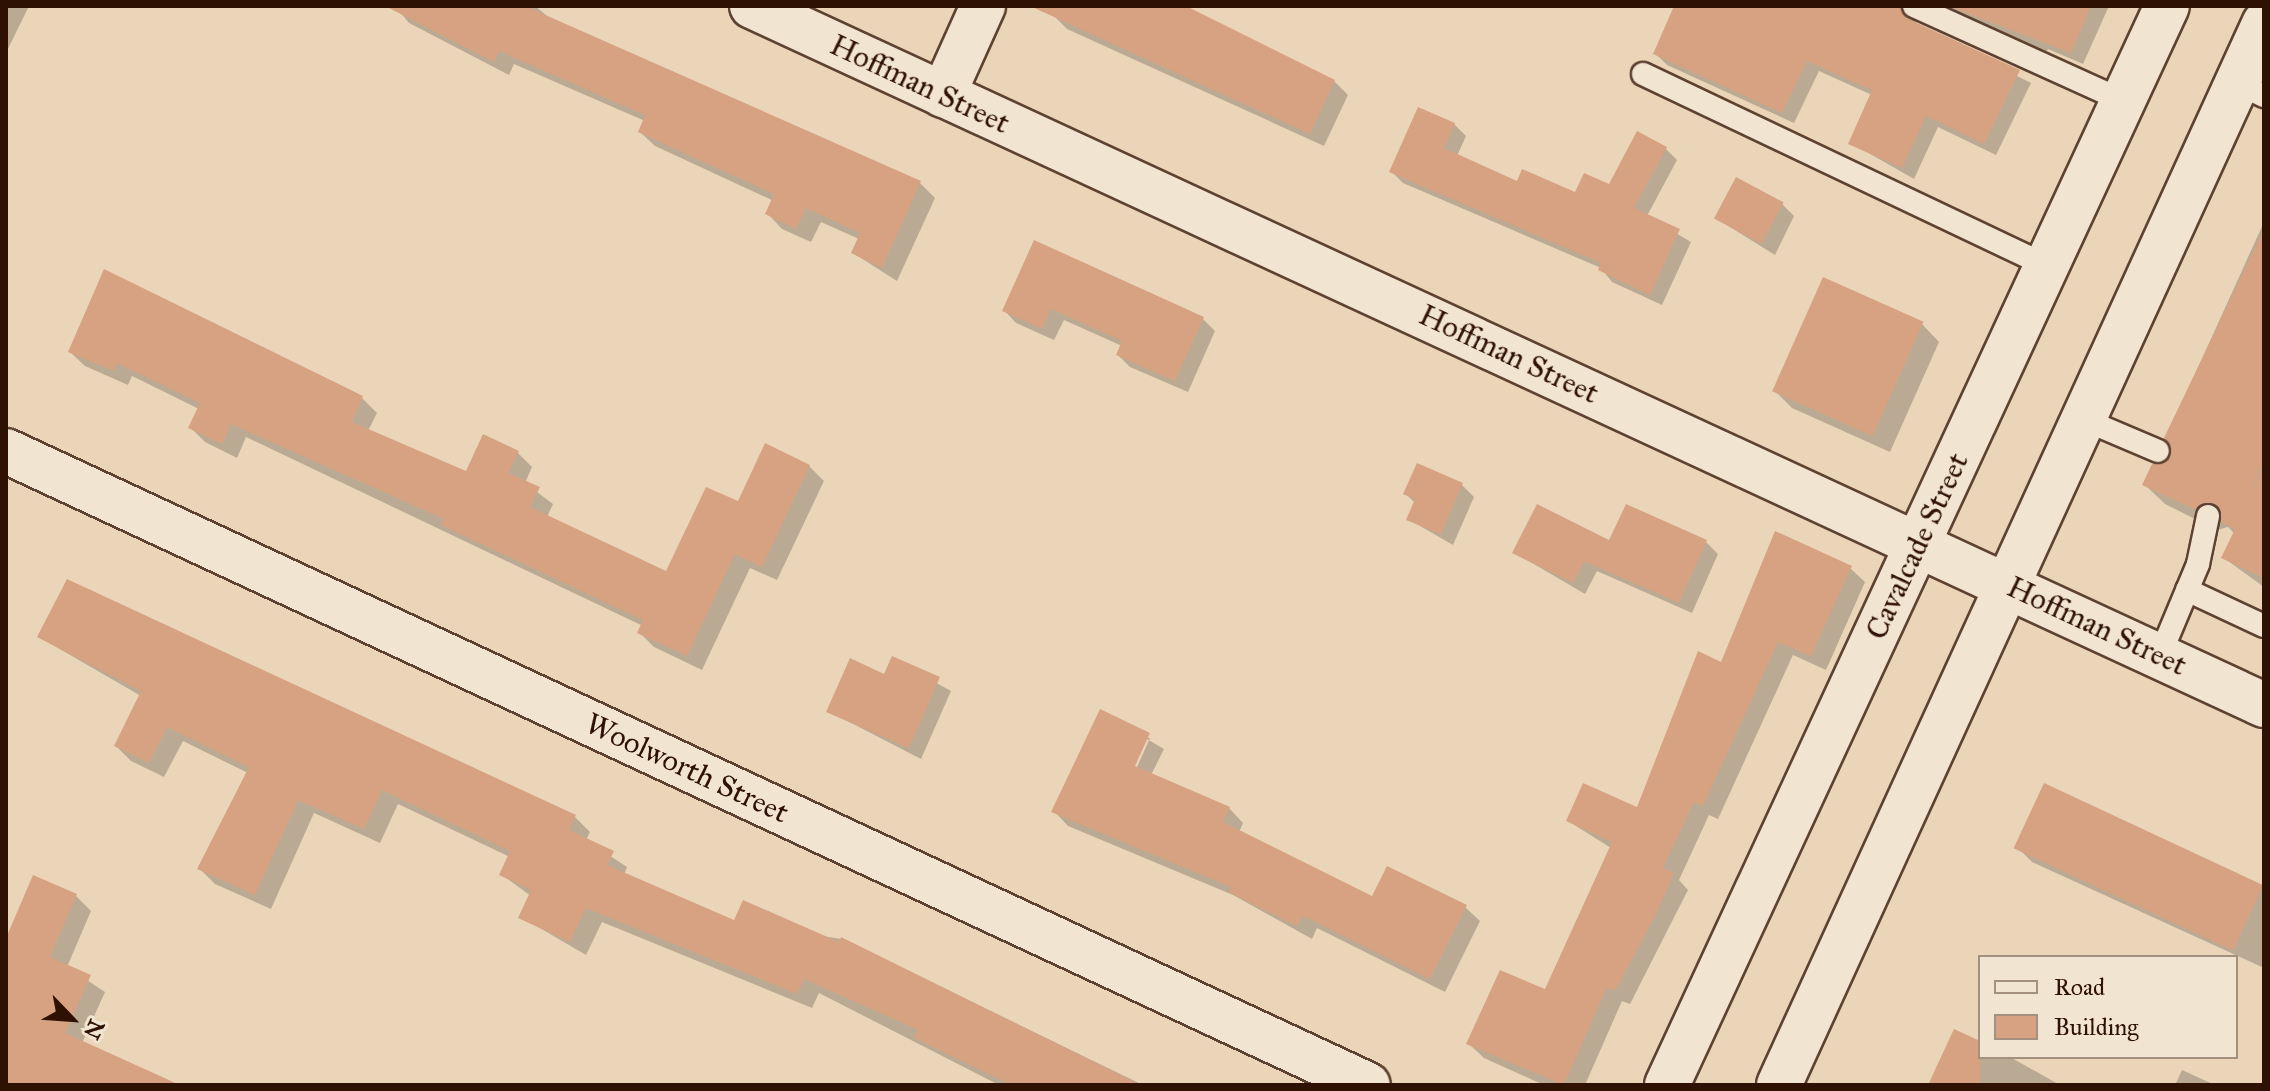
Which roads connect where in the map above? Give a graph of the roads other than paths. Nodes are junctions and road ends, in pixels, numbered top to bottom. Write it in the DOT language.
graph roads {
  1 [pos="752,6"];
  2 [pos="983,6"];
  3 [pos="1914,6"];
  4 [pos="2167,6"];
  5 [pos="2264,24"];
  6 [pos="1643,74"];
  7 [pos="2251,90"];
  8 [pos="943,95"];
  9 [pos="2123,101"];
  10 [pos="2047,266"];
  11 [pos="2085,420"];
  12 [pos="6,451"];
  13 [pos="2158,451"];
  14 [pos="2208,516"];
  15 [pos="1919,542"];
  16 [pos="2010,585"];
  17 [pos="2187,590"];
  18 [pos="2264,626"];
  19 [pos="2160,655"];
  20 [pos="2264,705"];
  21 [pos="1368,1085"];
  22 [pos="1667,1085"];
  23 [pos="1779,1085"];
  1 -- 8 [label="street, Hoffman Street"];
  2 -- 8 [label="street"];
  3 -- 9 [label="lane"];
  4 -- 9 [label="street, Cavalcade Street"];
  5 -- 7 [label="street"];
  6 -- 10 [label="lane"];
  7 -- 11 [label="street"];
  8 -- 15 [label="street, Hoffman Street"];
  9 -- 10 [label="street, Cavalcade Street"];
  10 -- 15 [label="street, Cavalcade Street"];
  11 -- 13 [label="lane"];
  11 -- 16 [label="street"];
  12 -- 21 [label="street, Woolworth Street"];
  14 -- 17 [label="lane"];
  15 -- 16 [label="street, Hoffman Street"];
  15 -- 22 [label="street, Cavalcade Street"];
  16 -- 19 [label="street, Hoffman Street"];
  16 -- 23 [label="street"];
  17 -- 18 [label="lane"];
  17 -- 19 [label="lane"];
  19 -- 20 [label="street, Hoffman Street"];
}
